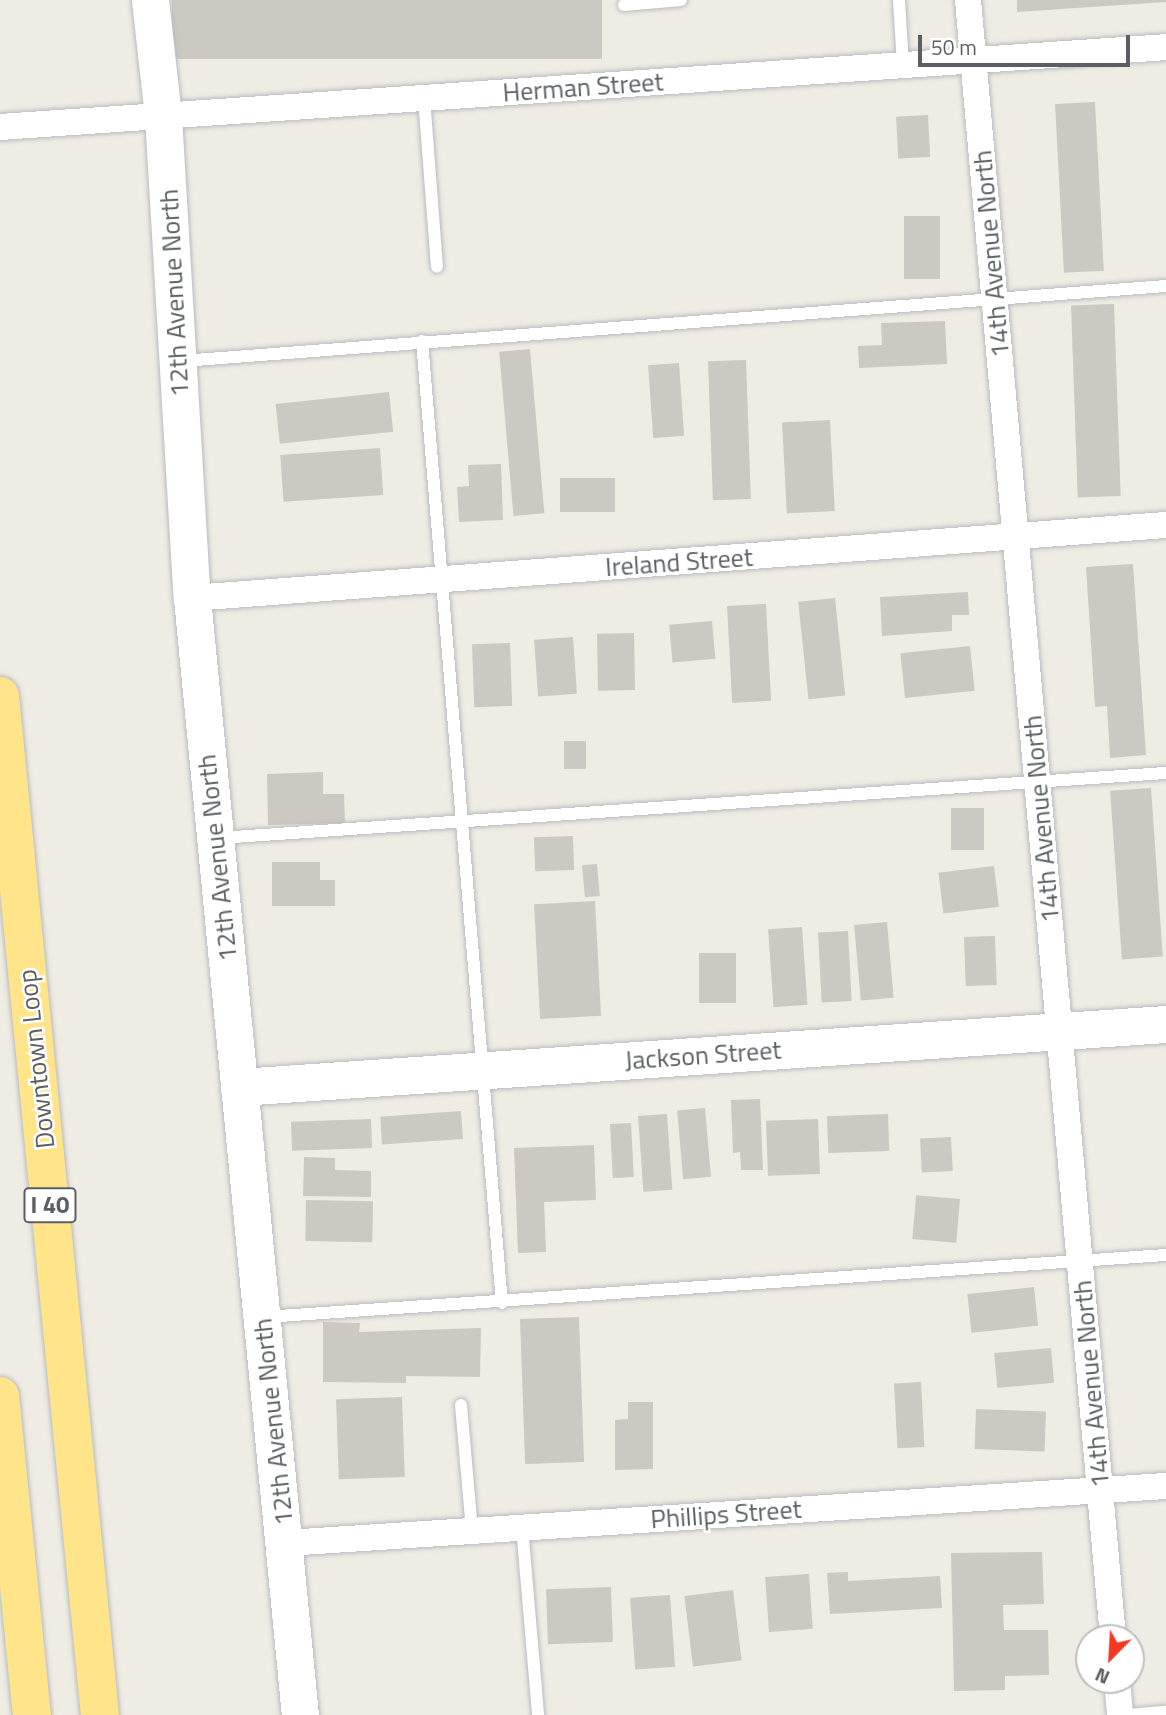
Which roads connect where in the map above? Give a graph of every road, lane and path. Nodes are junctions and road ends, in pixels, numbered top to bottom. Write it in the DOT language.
graph roads {
  1 [pos="150,0"];
  2 [pos="681,0"];
  3 [pos="899,0"];
  4 [pos="968,0"];
  5 [pos="624,5"];
  6 [pos="1166,47"];
  7 [pos="974,61"];
  8 [pos="903,66"];
  9 [pos="424,98"];
  10 [pos="163,116"];
  11 [pos="0,127"];
  12 [pos="437,266"];
  13 [pos="1166,286"];
  14 [pos="995,300"];
  15 [pos="422,341"];
  16 [pos="178,361"];
  17 [pos="1166,525"];
  18 [pos="1016,536"];
  19 [pos="440,580"];
  20 [pos="192,598"];
  21 [pos="0,695"];
  22 [pos="1166,773"];
  23 [pos="1038,783"];
  24 [pos="462,823"];
  25 [pos="215,838"];
  26 [pos="1166,1024"];
  27 [pos="1059,1031"];
  28 [pos="482,1070"];
  29 [pos="239,1087"];
  30 [pos="1166,1255"];
  31 [pos="1080,1261"];
  32 [pos="502,1303"];
  33 [pos="262,1317"];
  34 [pos="0,1396"];
  35 [pos="461,1405"];
  36 [pos="1166,1486"];
  37 [pos="1100,1490"];
  38 [pos="522,1527"];
  39 [pos="472,1531"];
  40 [pos="286,1543"];
  41 [pos="1112,1624"];
  42 [pos="1118,1694"];
  43 [pos="1166,1712"];
  44 [pos="32,1715"];
  45 [pos="100,1715"];
  46 [pos="300,1715"];
  47 [pos="538,1715"];
  48 [pos="1120,1715"];
  49 [pos="1128,1715"];
  1 -- 10 [label="street, 12th Avenue North"];
  2 -- 5 [label="lane"];
  3 -- 8 [label="lane"];
  4 -- 7 [label="street, 14th Avenue North"];
  6 -- 7 [label="street, Herman Street"];
  7 -- 8 [label="street, Herman Street"];
  7 -- 14 [label="street, 14th Avenue North"];
  8 -- 9 [label="street, Herman Street"];
  9 -- 10 [label="street, Herman Street"];
  9 -- 12 [label="lane"];
  10 -- 11 [label="street, Herman Street"];
  10 -- 16 [label="street, 12th Avenue North"];
  13 -- 14 [label="lane"];
  14 -- 15 [label="lane"];
  14 -- 18 [label="street, 14th Avenue North"];
  15 -- 16 [label="lane"];
  15 -- 19 [label="lane"];
  16 -- 20 [label="street, 12th Avenue North"];
  17 -- 18 [label="street, Ireland Street"];
  18 -- 19 [label="street, Ireland Street"];
  18 -- 23 [label="street, 14th Avenue North"];
  19 -- 20 [label="street, Ireland Street"];
  19 -- 24 [label="lane"];
  20 -- 25 [label="street, 12th Avenue North"];
  21 -- 45 [label="highway, Downtown Loop / I 40"];
  22 -- 23 [label="lane"];
  23 -- 24 [label="lane"];
  23 -- 27 [label="street, 14th Avenue North"];
  24 -- 25 [label="lane"];
  24 -- 28 [label="lane"];
  25 -- 29 [label="street, 12th Avenue North"];
  26 -- 27 [label="street, Jackson Street"];
  27 -- 28 [label="street, Jackson Street"];
  27 -- 31 [label="street, 14th Avenue North"];
  28 -- 29 [label="street, Jackson Street"];
  28 -- 32 [label="lane"];
  29 -- 33 [label="street, 12th Avenue North"];
  30 -- 31 [label="lane"];
  31 -- 32 [label="lane"];
  31 -- 37 [label="street, 14th Avenue North"];
  32 -- 33 [label="lane"];
  33 -- 40 [label="street, 12th Avenue North"];
  34 -- 44 [label="highway"];
  35 -- 39 [label="lane"];
  36 -- 37 [label="street, Phillips Street"];
  37 -- 38 [label="street, Phillips Street"];
  37 -- 41 [label="street, 14th Avenue North"];
  38 -- 39 [label="street, Phillips Street"];
  38 -- 47 [label="lane"];
  39 -- 40 [label="street, Phillips Street"];
  40 -- 46 [label="street, 12th Avenue North"];
  42 -- 48 [label="street"];
  43 -- 49 [label="lane"];
}
